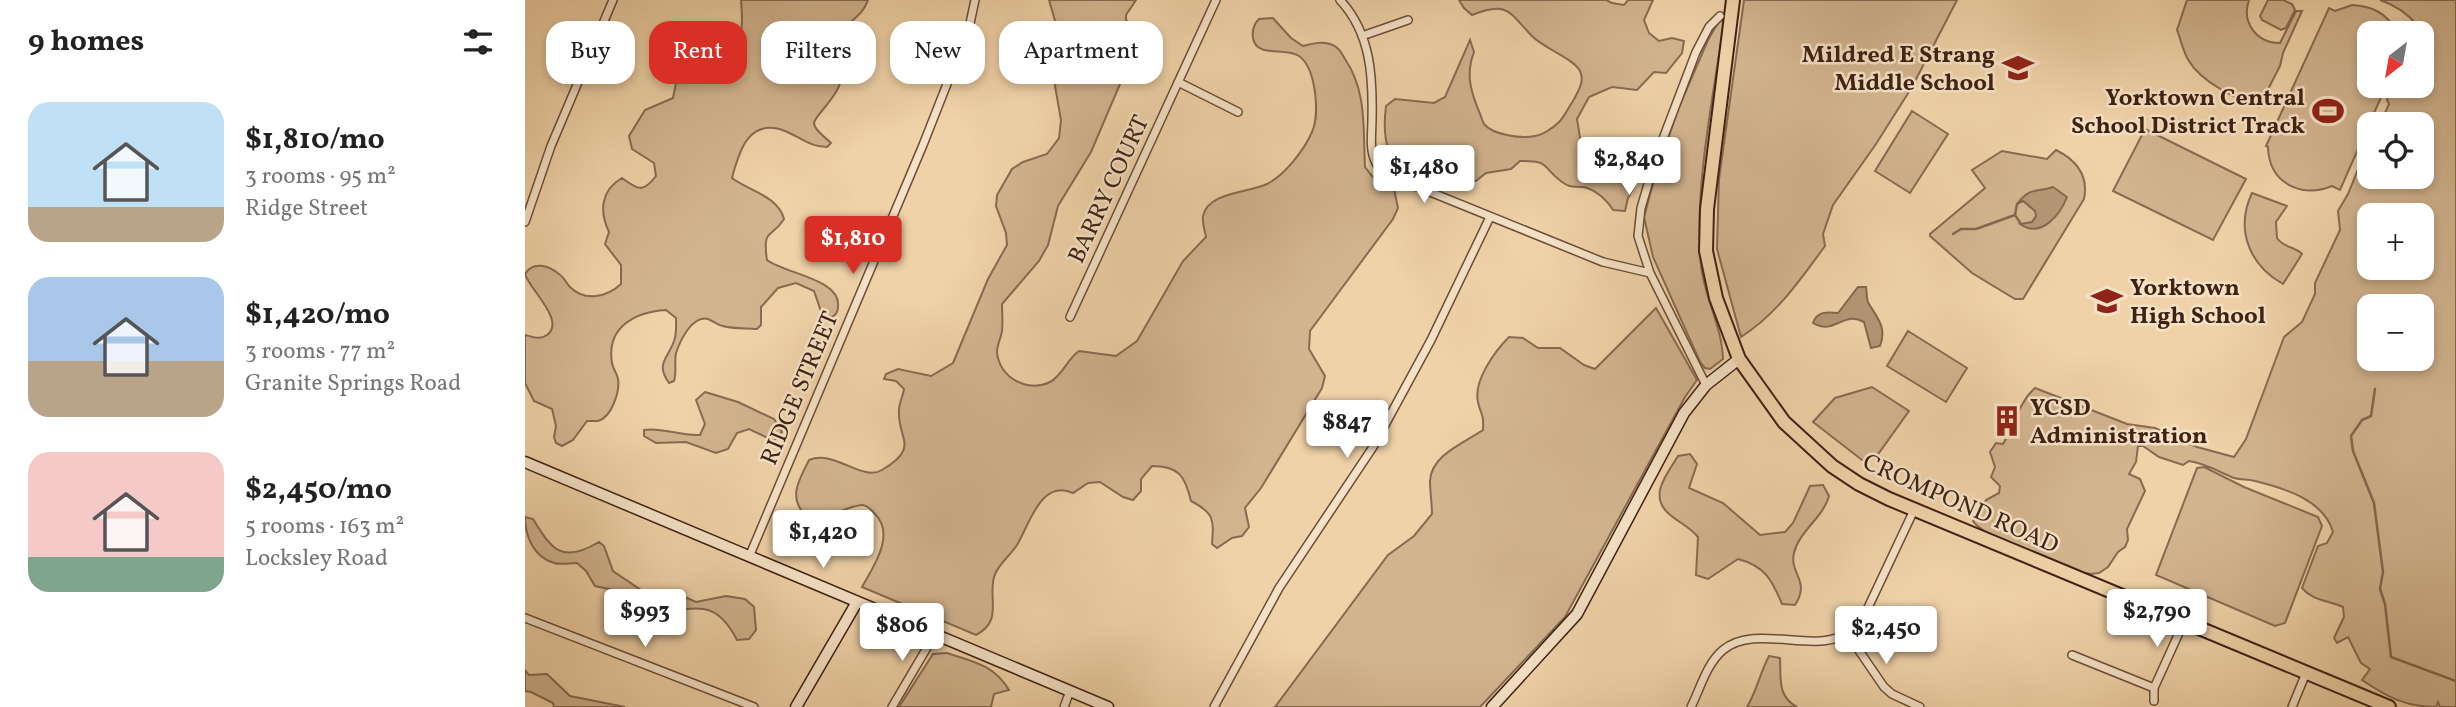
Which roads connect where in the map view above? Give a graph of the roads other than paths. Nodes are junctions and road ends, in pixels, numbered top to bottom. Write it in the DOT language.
graph roads {
  1 [pos="613,0"];
  2 [pos="975,0"];
  3 [pos="1216,0"];
  4 [pos="1340,0"];
  5 [pos="1733,0"];
  6 [pos="1720,16"];
  7 [pos="1408,20"];
  8 [pos="1362,36"];
  9 [pos="1178,82"];
  10 [pos="1238,112"];
  11 [pos="1490,217"];
  12 [pos="525,222"];
  13 [pos="1650,273"];
  14 [pos="1070,317"];
  15 [pos="1739,359"];
  16 [pos="1706,385"];
  17 [pos="525,462"];
  18 [pos="1914,510"];
  19 [pos="749,557"];
  20 [pos="857,602"];
  21 [pos="525,618"];
  22 [pos="2184,622"];
  23 [pos="1847,633"];
  24 [pos="935,634"];
  25 [pos="2071,655"];
  26 [pos="2306,673"];
  27 [pos="2154,688"];
  28 [pos="1070,691"];
  29 [pos="2154,701"];
  30 [pos="754,707"];
  31 [pos="796,707"];
  32 [pos="892,707"];
  33 [pos="1064,707"];
  34 [pos="1108,707"];
  35 [pos="1213,707"];
  36 [pos="1492,707"];
  37 [pos="1691,707"];
  38 [pos="1920,707"];
  39 [pos="2292,707"];
  40 [pos="2389,707"];
  1 -- 12 [label="street"];
  2 -- 19 [label="street, RIDGE STREET"];
  3 -- 9 [label="street, BARRY COURT"];
  4 -- 8 [label="street"];
  5 -- 15 [label="highway, CROMPOND ROAD"];
  6 -- 13 [label="street"];
  7 -- 8 [label="street"];
  8 -- 11 [label="street"];
  9 -- 10 [label="street"];
  9 -- 14 [label="street, BARRY COURT"];
  11 -- 13 [label="street"];
  11 -- 35 [label="street"];
  13 -- 16 [label="street"];
  15 -- 16 [label="street"];
  15 -- 18 [label="highway, CROMPOND ROAD"];
  16 -- 36 [label="street"];
  17 -- 19 [label="street"];
  18 -- 22 [label="highway, CROMPOND ROAD"];
  18 -- 23 [label="street"];
  19 -- 20 [label="street"];
  20 -- 24 [label="street"];
  20 -- 31 [label="street"];
  21 -- 30 [label="street"];
  22 -- 26 [label="highway, CROMPOND ROAD"];
  22 -- 27 [label="street"];
  23 -- 37 [label="street"];
  23 -- 38 [label="street"];
  24 -- 28 [label="street"];
  24 -- 32 [label="street"];
  25 -- 27 [label="street"];
  26 -- 39 [label="street"];
  26 -- 40 [label="highway, CROMPOND ROAD"];
  27 -- 29 [label="street"];
  28 -- 33 [label="street"];
  28 -- 34 [label="street"];
}
